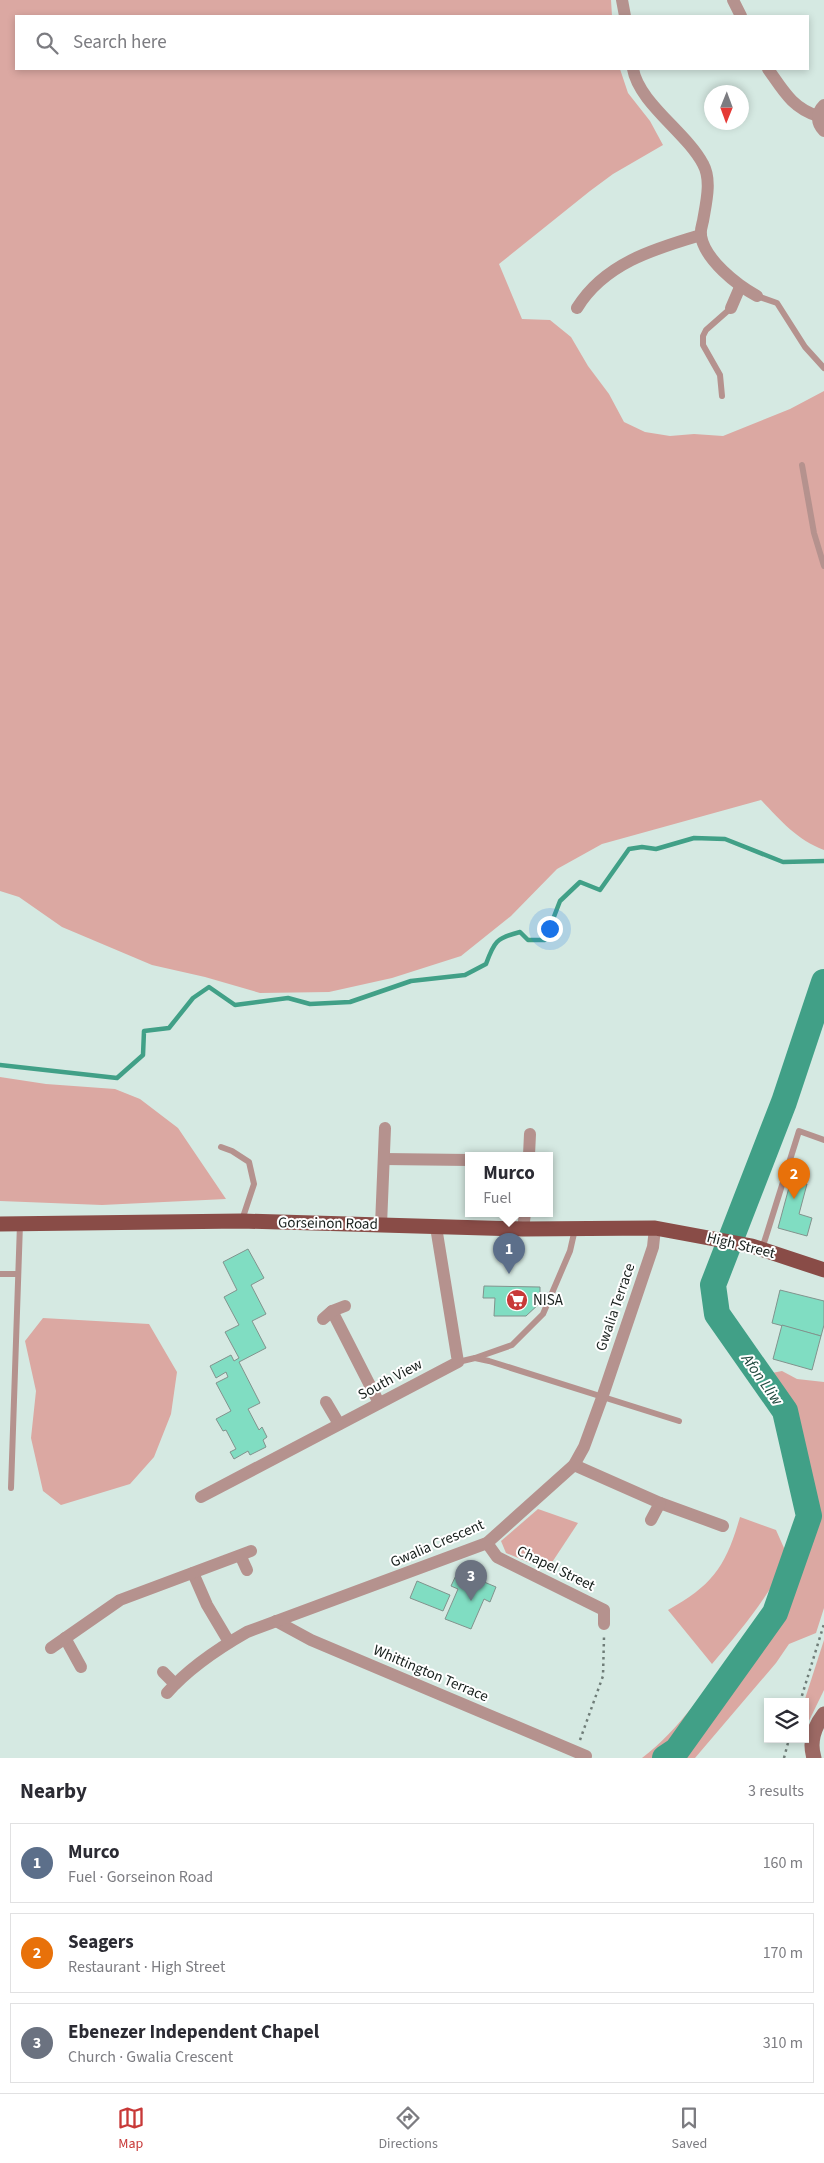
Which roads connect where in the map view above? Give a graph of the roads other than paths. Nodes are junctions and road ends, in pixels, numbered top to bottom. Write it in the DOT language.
graph roads {
  1 [pos="622,0"];
  2 [pos="733,0"];
  3 [pos="625,15"];
  4 [pos="740,15"];
  5 [pos="633,70"];
  6 [pos="769,70"];
  7 [pos="821,110"];
  8 [pos="824,131"];
  9 [pos="700,235"];
  10 [pos="740,287"];
  11 [pos="757,296"];
  12 [pos="577,308"];
  13 [pos="730,308"];
  14 [pos="824,368"];
  15 [pos="722,396"];
  16 [pos="802,465"];
  17 [pos="824,566"];
  18 [pos="385,1128"];
  19 [pos="530,1134"];
  20 [pos="824,1140"];
  21 [pos="220,1147"];
  22 [pos="529,1152"];
  23 [pos="384,1159"];
  24 [pos="465,1160"];
  25 [pos="524,1217"];
  26 [pos="242,1222"];
  27 [pos="0,1224"];
  28 [pos="20,1224"];
  29 [pos="381,1225"];
  30 [pos="436,1227"];
  31 [pos="655,1228"];
  32 [pos="523,1229"];
  33 [pos="574,1229"];
  34 [pos="757,1247"];
  35 [pos="824,1270"];
  36 [pos="0,1274"];
  37 [pos="18,1274"];
  38 [pos="345,1306"];
  39 [pos="475,1358"];
  40 [pos="458,1362"];
  41 [pos="603,1395"];
  42 [pos="326,1402"];
  43 [pos="379,1403"];
  44 [pos="679,1421"];
  45 [pos="339,1424"];
  46 [pos="574,1465"];
  47 [pos="11,1488"];
  48 [pos="201,1497"];
  49 [pos="660,1503"];
  50 [pos="651,1520"];
  51 [pos="723,1526"];
  52 [pos="487,1543"];
  53 [pos="247,1570"];
  54 [pos="193,1573"];
  55 [pos="276,1621"];
  56 [pos="604,1624"];
  57 [pos="65,1638"];
  58 [pos="229,1642"];
  59 [pos="51,1648"];
  60 [pos="81,1667"];
  61 [pos="163,1672"];
  62 [pos="823,1715"];
  63 [pos="578,1755"];
  64 [pos="814,1758"];
  1 -- 3 [label="street"];
  2 -- 4 [label="street"];
  5 -- 9 [label="street"];
  6 -- 7 [label="street"];
  7 -- 8 [label="street"];
  9 -- 10 [label="street"];
  9 -- 12 [label="street"];
  10 -- 11 [label="street"];
  10 -- 13 [label="street"];
  11 -- 14 [label="lane"];
  13 -- 15 [label="lane"];
  16 -- 17 [label="lane"];
  18 -- 23 [label="street"];
  19 -- 22 [label="street"];
  20 -- 34 [label="lane"];
  21 -- 26 [label="lane"];
  23 -- 24 [label="street"];
  23 -- 29 [label="street"];
  25 -- 32 [label="street"];
  26 -- 28 [label="main road, Gorseinon Road"];
  26 -- 29 [label="main road, Gorseinon Road"];
  27 -- 28 [label="main road, Gorseinon Road"];
  28 -- 37 [label="lane"];
  29 -- 30 [label="main road, Gorseinon Road"];
  30 -- 32 [label="main road, Gorseinon Road"];
  30 -- 40 [label="street"];
  31 -- 33 [label="main road, Gorseinon Road"];
  31 -- 34 [label="main road, High Street"];
  31 -- 41 [label="street, Gwalia Terrace"];
  32 -- 33 [label="main road, Gorseinon Road"];
  33 -- 39 [label="lane"];
  34 -- 35 [label="main road, High Street"];
  36 -- 37 [label="lane"];
  37 -- 47 [label="lane"];
  38 -- 43 [label="street"];
  39 -- 40 [label="lane"];
  39 -- 41 [label="lane"];
  40 -- 43 [label="street, South View"];
  41 -- 44 [label="lane"];
  41 -- 46 [label="street, Gwalia Crescent"];
  42 -- 45 [label="street"];
  43 -- 45 [label="street, South View"];
  45 -- 48 [label="street, South View"];
  46 -- 49 [label="street"];
  46 -- 52 [label="street, Gwalia Crescent"];
  49 -- 50 [label="street"];
  49 -- 51 [label="street"];
  52 -- 55 [label="street, Gwalia Crescent"];
  52 -- 56 [label="street, Chapel Street"];
  53 -- 54 [label="street"];
  54 -- 57 [label="street"];
  54 -- 58 [label="street"];
  55 -- 58 [label="street, Gwalia Crescent"];
  55 -- 63 [label="street, Whittington Terrace"];
  57 -- 59 [label="street"];
  57 -- 60 [label="street"];
  58 -- 61 [label="street, Gwalia Crescent"];
  62 -- 64 [label="street"];
}
